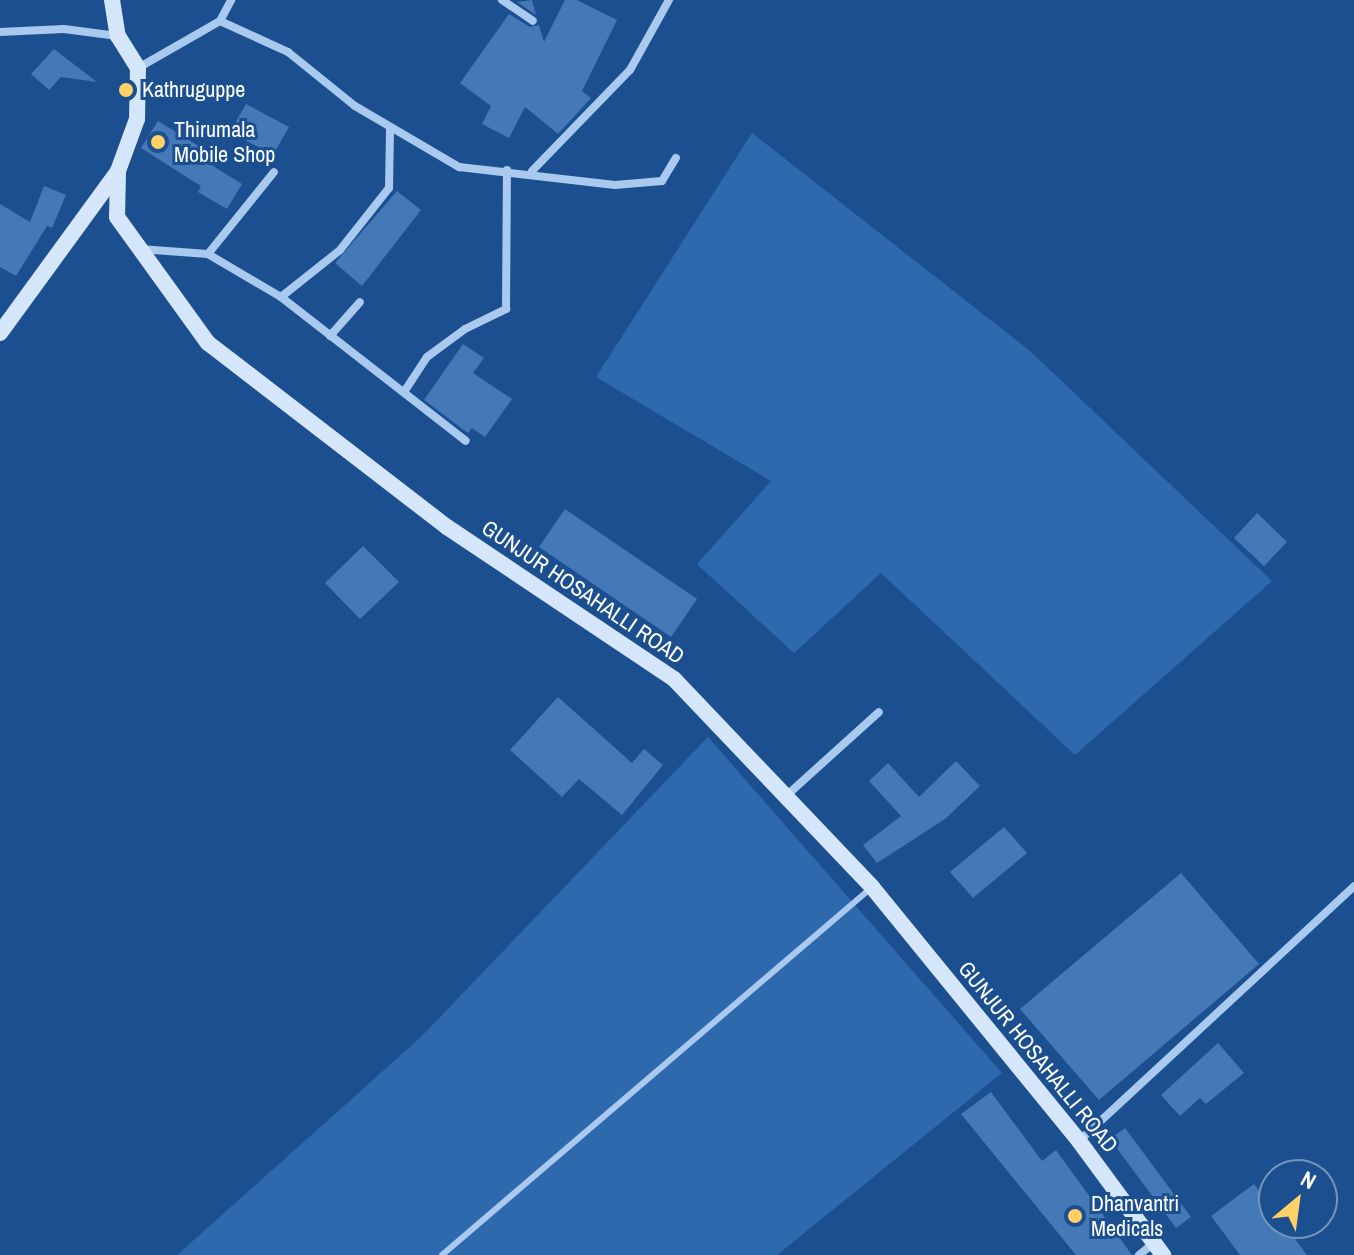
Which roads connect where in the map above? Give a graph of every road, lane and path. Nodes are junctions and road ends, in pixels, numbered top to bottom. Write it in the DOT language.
graph roads {
  1 [pos="112,0"];
  2 [pos="231,0"];
  3 [pos="502,0"];
  4 [pos="669,0"];
  5 [pos="220,21"];
  6 [pos="533,21"];
  7 [pos="0,32"];
  8 [pos="118,36"];
  9 [pos="138,68"];
  10 [pos="390,128"];
  11 [pos="676,158"];
  12 [pos="507,170"];
  13 [pos="118,171"];
  14 [pos="532,171"];
  15 [pos="274,172"];
  16 [pos="136,248"];
  17 [pos="208,254"];
  18 [pos="281,297"];
  19 [pos="360,302"];
  20 [pos="0,333"];
  21 [pos="330,336"];
  22 [pos="404,392"];
  23 [pos="466,441"];
  24 [pos="879,712"];
  25 [pos="786,796"];
  26 [pos="1354,886"];
  27 [pos="872,887"];
  28 [pos="1079,1141"];
  29 [pos="1159,1249"];
  30 [pos="442,1255"];
  31 [pos="1139,1255"];
  1 -- 8 [label="street"];
  2 -- 5 [label="street"];
  3 -- 6 [label="street"];
  4 -- 14 [label="street"];
  5 -- 9 [label="street"];
  5 -- 10 [label="street"];
  7 -- 8 [label="street"];
  8 -- 9 [label="street"];
  9 -- 13 [label="street, GUNJUR HOSAHALLI ROAD"];
  10 -- 12 [label="street"];
  10 -- 18 [label="street"];
  11 -- 14 [label="street"];
  12 -- 14 [label="street"];
  12 -- 22 [label="street"];
  13 -- 16 [label="street, GUNJUR HOSAHALLI ROAD"];
  13 -- 20 [label="street"];
  15 -- 17 [label="street"];
  16 -- 17 [label="street"];
  16 -- 25 [label="street, GUNJUR HOSAHALLI ROAD"];
  17 -- 18 [label="street"];
  18 -- 21 [label="street"];
  19 -- 21 [label="street"];
  21 -- 22 [label="street"];
  22 -- 23 [label="street"];
  24 -- 25 [label="street"];
  25 -- 27 [label="street, GUNJUR HOSAHALLI ROAD"];
  26 -- 28 [label="street"];
  27 -- 28 [label="street, GUNJUR HOSAHALLI ROAD"];
  27 -- 30 [label="lane"];
  28 -- 29 [label="street, GUNJUR HOSAHALLI ROAD"];
  29 -- 31 [label="street"];
}
